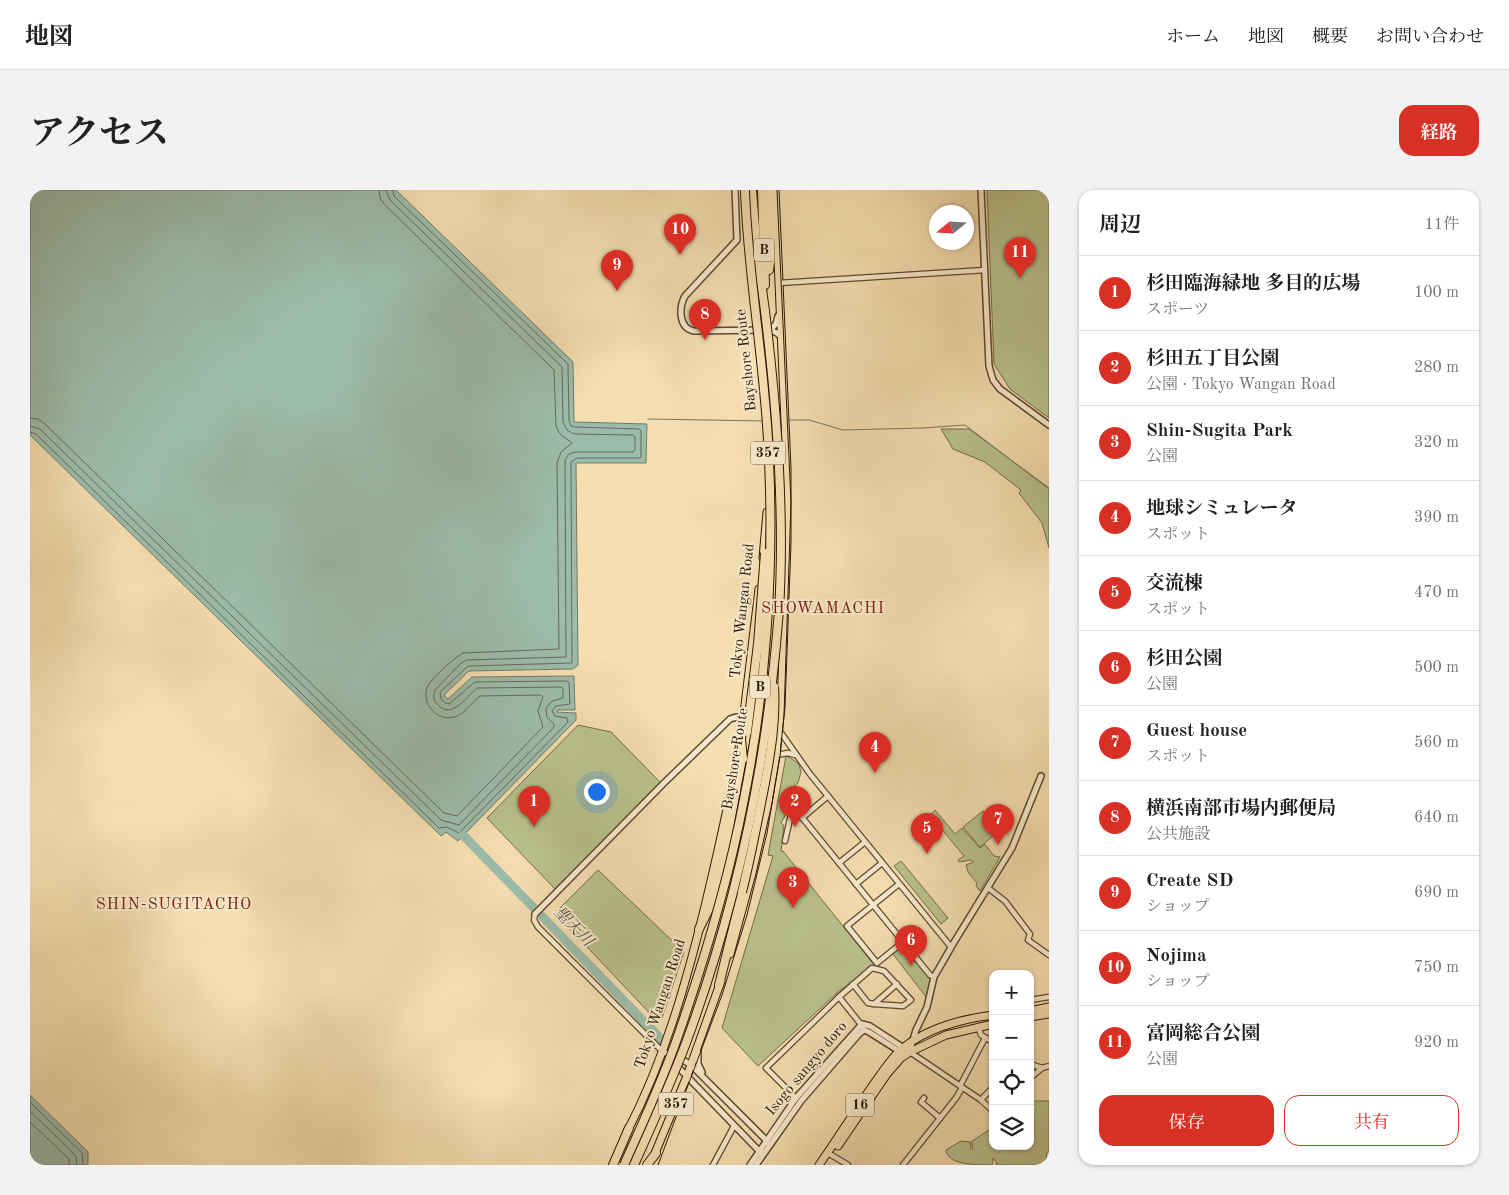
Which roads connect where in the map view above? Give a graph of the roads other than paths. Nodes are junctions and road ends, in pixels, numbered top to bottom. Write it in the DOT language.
graph roads {
  1 [pos="736,190"];
  2 [pos="746,190"];
  3 [pos="757,190"];
  4 [pos="767,190"];
  5 [pos="775,190"];
  6 [pos="980,190"];
  7 [pos="765,270"];
  8 [pos="985,270"];
  9 [pos="779,284"];
  10 [pos="764,293"];
  11 [pos="780,308"];
  12 [pos="757,330"];
  13 [pos="770,330"];
  14 [pos="782,340"];
  15 [pos="1049,425"];
  16 [pos="770,500"];
  17 [pos="773,670"];
  18 [pos="745,716"];
  19 [pos="779,730"];
  20 [pos="776,755"];
  21 [pos="795,755"];
  22 [pos="1041,776"];
  23 [pos="828,796"];
  24 [pos="802,818"];
  25 [pos="785,841"];
  26 [pos="865,842"];
  27 [pos="839,863"];
  28 [pos="882,864"];
  29 [pos="856,884"];
  30 [pos="899,884"];
  31 [pos="988,888"];
  32 [pos="873,905"];
  33 [pos="535,914"];
  34 [pos="699,929"];
  35 [pos="903,942"];
  36 [pos="951,947"];
  37 [pos="1049,955"];
  38 [pos="934,978"];
  39 [pos="853,984"];
  40 [pos="897,984"];
  41 [pos="719,986"];
  42 [pos="839,996"];
  43 [pos="1049,997"];
  44 [pos="1034,999"];
  45 [pos="874,1004"];
  46 [pos="1049,1007"];
  47 [pos="1034,1010"];
  48 [pos="1049,1014"];
  49 [pos="989,1016"];
  50 [pos="1034,1016"];
  51 [pos="862,1024"];
  52 [pos="989,1025"];
  53 [pos="978,1026"];
  54 [pos="864,1030"];
  55 [pos="985,1038"];
  56 [pos="913,1040"];
  57 [pos="989,1040"];
  58 [pos="699,1042"];
  59 [pos="901,1049"];
  60 [pos="663,1052"];
  61 [pos="910,1052"];
  62 [pos="691,1065"];
  63 [pos="1034,1065"];
  64 [pos="1049,1066"];
  65 [pos="1042,1068"];
  66 [pos="1034,1075"];
  67 [pos="687,1076"];
  68 [pos="705,1077"];
  69 [pos="961,1087"];
  70 [pos="989,1091"];
  71 [pos="796,1098"];
  72 [pos="924,1098"];
  73 [pos="981,1100"];
  74 [pos="989,1107"];
  75 [pos="940,1118"];
  76 [pos="734,1126"];
  77 [pos="629,1128"];
  78 [pos="769,1143"];
  79 [pos="656,1152"];
  80 [pos="761,1153"];
  81 [pos="830,1154"];
  82 [pos="612,1165"];
  83 [pos="624,1165"];
  84 [pos="634,1165"];
  85 [pos="648,1165"];
  86 [pos="713,1165"];
  87 [pos="750,1165"];
  88 [pos="756,1165"];
  89 [pos="819,1165"];
  90 [pos="825,1165"];
  91 [pos="848,1165"];
  92 [pos="903,1165"];
  1 -- 12 [label="street"];
  2 -- 12 [label="highway, Tokyo Wangan Road / 357"];
  2 -- 16 [label="highway, Bayshore Route / B, bridge"];
  3 -- 7 [label="highway, Bayshore Route / B"];
  3 -- 10 [label="highway"];
  4 -- 7 [label="highway"];
  4 -- 10 [label="highway"];
  5 -- 9 [label="highway, 357"];
  6 -- 8 [label="street"];
  7 -- 10 [label="highway, Bayshore Route / B"];
  8 -- 9 [label="street"];
  8 -- 15 [label="street"];
  9 -- 11 [label="highway, 357"];
  10 -- 17 [label="highway, Bayshore Route / B, bridge"];
  11 -- 13 [label="street"];
  11 -- 14 [label="highway, 357"];
  12 -- 13 [label="street"];
  12 -- 18 [label="highway, Tokyo Wangan Road / 357"];
  13 -- 14 [label="street"];
  14 -- 19 [label="highway, 357"];
  16 -- 34 [label="highway, 357, bridge"];
  16 -- 83 [label="highway, Bayshore Route / B, bridge"];
  17 -- 41 [label="highway, B, bridge"];
  17 -- 84 [label="highway, Bayshore Route / B, bridge"];
  18 -- 19 [label="street"];
  18 -- 33 [label="street"];
  18 -- 34 [label="highway, Tokyo Wangan Road / 357"];
  19 -- 20 [label="highway, 357"];
  19 -- 21 [label="street"];
  20 -- 21 [label="street"];
  20 -- 41 [label="highway, 357"];
  21 -- 23 [label="street"];
  22 -- 31 [label="street"];
  23 -- 24 [label="street"];
  23 -- 26 [label="street"];
  24 -- 25 [label="street"];
  24 -- 27 [label="street"];
  26 -- 27 [label="street"];
  26 -- 28 [label="street"];
  27 -- 29 [label="street"];
  28 -- 29 [label="street"];
  28 -- 30 [label="street"];
  29 -- 32 [label="street"];
  30 -- 32 [label="street"];
  30 -- 36 [label="street"];
  31 -- 36 [label="street"];
  31 -- 37 [label="street"];
  32 -- 35 [label="street"];
  32 -- 35 [label="street"];
  33 -- 60 [label="street"];
  34 -- 60 [label="highway, Tokyo Wangan Road / 357"];
  35 -- 38 [label="street"];
  36 -- 38 [label="street"];
  38 -- 56 [label="street"];
  39 -- 40 [label="street"];
  39 -- 42 [label="street"];
  39 -- 45 [label="street"];
  40 -- 45 [label="street"];
  40 -- 45 [label="street"];
  41 -- 58 [label="highway, 357"];
  42 -- 51 [label="street"];
  42 -- 71 [label="street"];
  43 -- 44 [label="street"];
  46 -- 47 [label="highway"];
  48 -- 50 [label="highway"];
  49 -- 56 [label="highway, 16"];
  51 -- 54 [label="street"];
  51 -- 59 [label="street, Isogo sangyo doro"];
  51 -- 71 [label="street, Isogo sangyo doro"];
  52 -- 53 [label="highway, 16"];
  53 -- 55 [label="street"];
  53 -- 61 [label="highway, 16"];
  54 -- 59 [label="street, Isogo sangyo doro"];
  54 -- 78 [label="street, Isogo sangyo doro"];
  55 -- 57 [label="street"];
  55 -- 69 [label="street"];
  56 -- 59 [label="highway, 16"];
  56 -- 61 [label="street"];
  58 -- 62 [label="highway, 357"];
  58 -- 68 [label="street"];
  59 -- 61 [label="street, Isogo sangyo doro"];
  59 -- 81 [label="highway, 16"];
  60 -- 62 [label="street"];
  60 -- 67 [label="street"];
  60 -- 77 [label="highway, Tokyo Wangan Road / 357"];
  61 -- 69 [label="street"];
  61 -- 81 [label="highway, 16"];
  62 -- 67 [label="highway, 357"];
  62 -- 68 [label="street"];
  63 -- 65 [label="street"];
  64 -- 65 [label="street"];
  65 -- 66 [label="street"];
  67 -- 76 [label="street"];
  67 -- 79 [label="highway, 357"];
  68 -- 78 [label="street"];
  69 -- 73 [label="street"];
  69 -- 75 [label="street"];
  70 -- 73 [label="street"];
  71 -- 78 [label="street, Isogo sangyo doro"];
  72 -- 75 [label="street"];
  73 -- 74 [label="street"];
  75 -- 92 [label="street"];
  76 -- 80 [label="street"];
  76 -- 86 [label="street"];
  77 -- 82 [label="highway"];
  78 -- 80 [label="street, Isogo sangyo doro"];
  79 -- 85 [label="highway"];
  80 -- 87 [label="street, Isogo sangyo doro"];
  80 -- 88 [label="street, Isogo sangyo doro"];
  81 -- 89 [label="highway, 16"];
  81 -- 90 [label="highway, 16"];
  81 -- 91 [label="street"];
}
